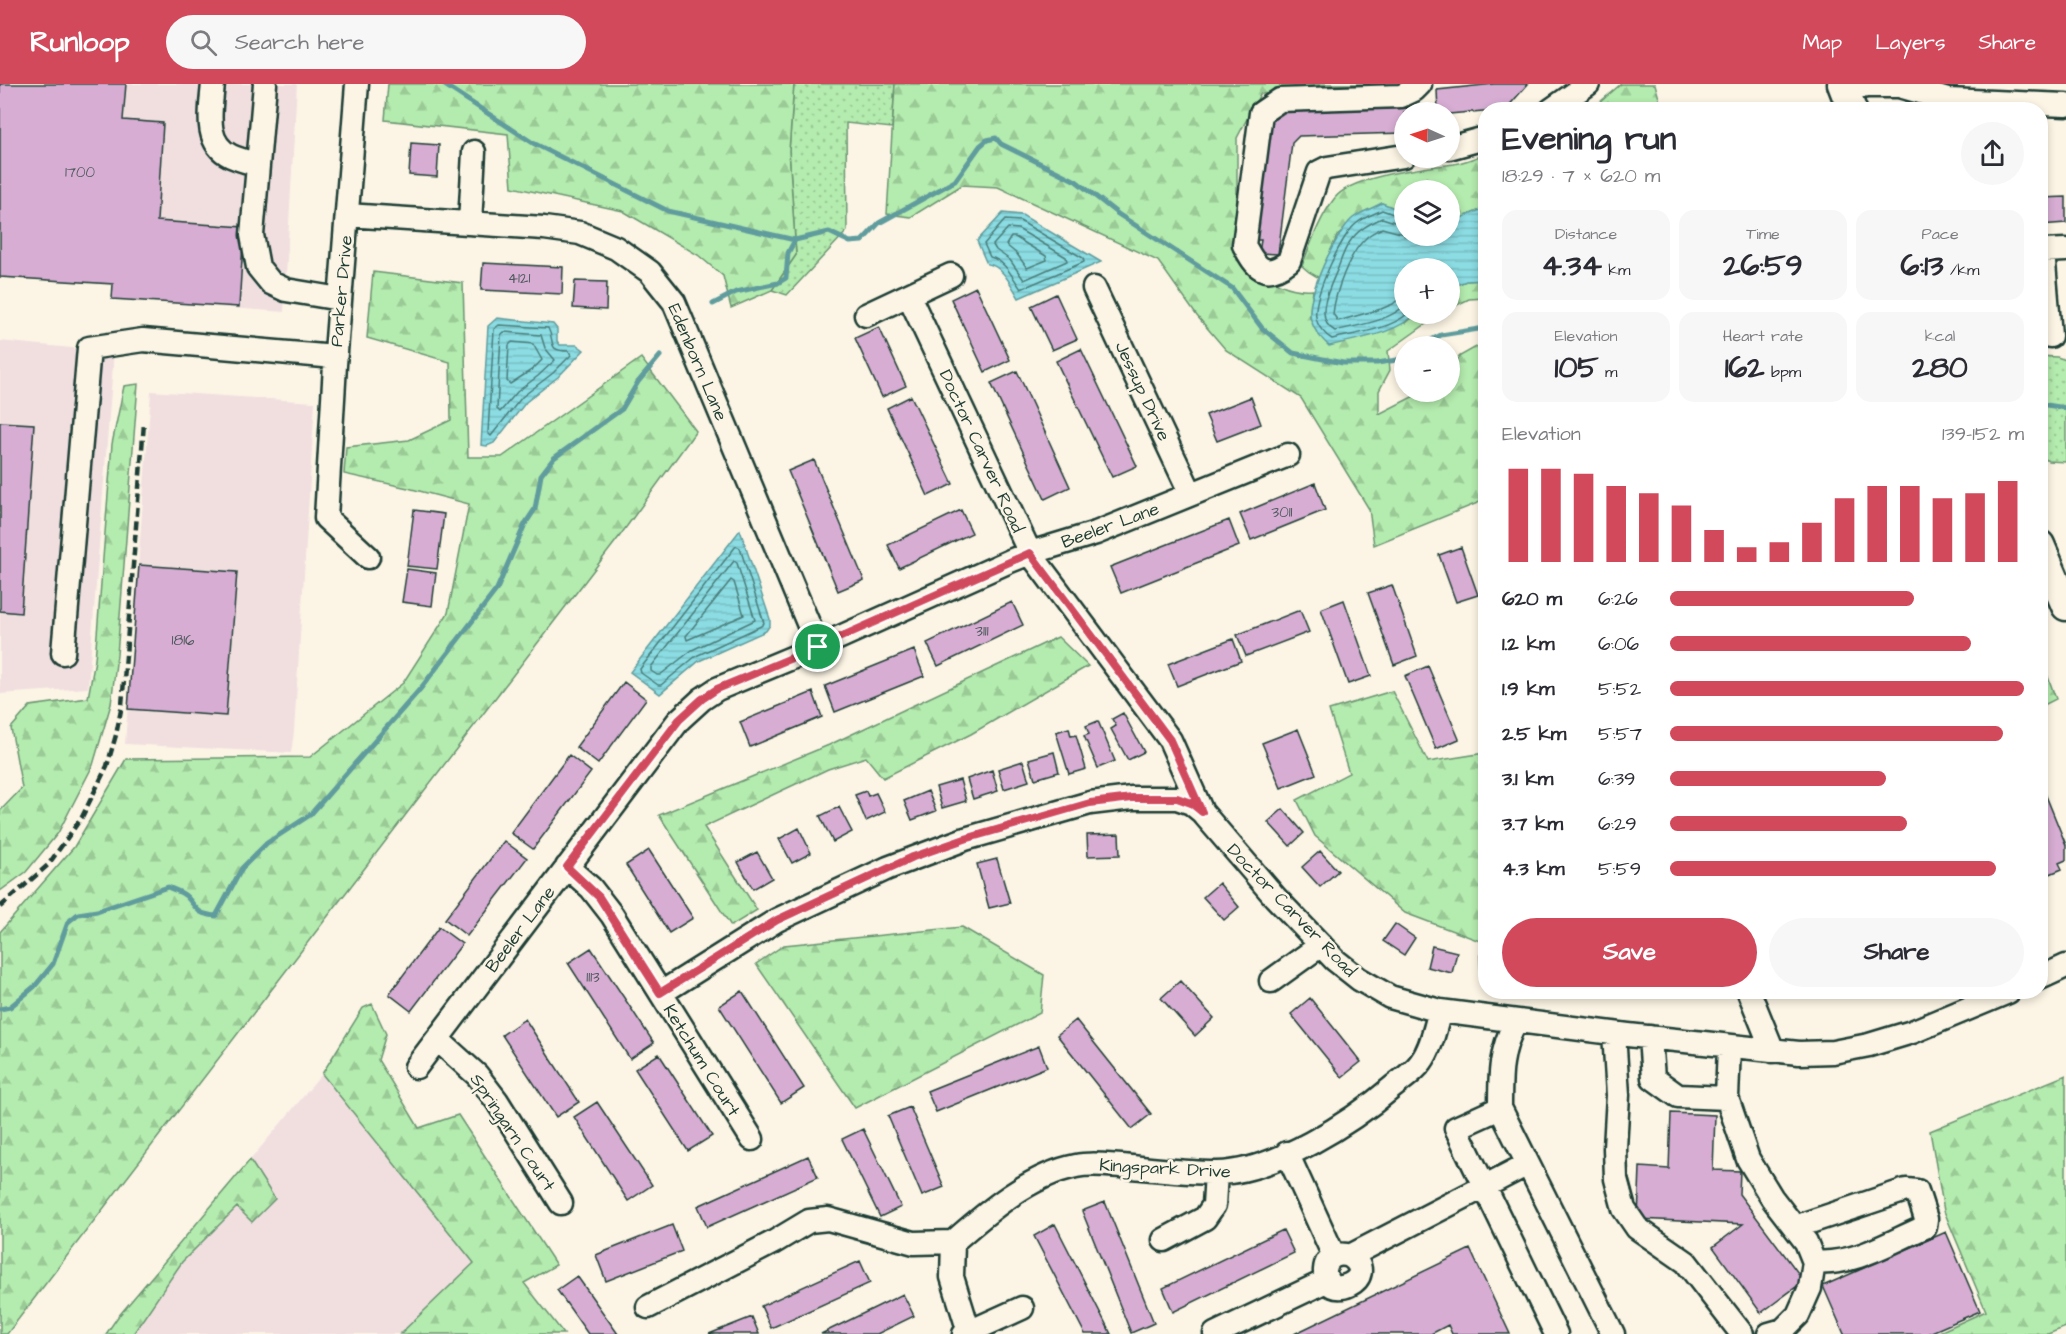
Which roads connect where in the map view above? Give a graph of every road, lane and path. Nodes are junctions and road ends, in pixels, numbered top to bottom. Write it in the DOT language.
graph roads {
  1 [pos="213,84"];
  2 [pos="265,84"];
  3 [pos="357,84"];
  4 [pos="1420,84"];
  5 [pos="1588,84"];
  6 [pos="1846,94"];
  7 [pos="1562,102"];
  8 [pos="1995,102"];
  9 [pos="2048,104"];
  10 [pos="2066,105"];
  11 [pos="1478,140"];
  12 [pos="1460,145"];
  13 [pos="474,152"];
  14 [pos="1394,158"];
  15 [pos="258,165"];
  16 [pos="347,215"];
  17 [pos="470,223"];
  18 [pos="2066,250"];
  19 [pos="2048,251"];
  20 [pos="951,274"];
  21 [pos="1094,288"];
  22 [pos="909,296"];
  23 [pos="2048,298"];
  24 [pos="340,299"];
  25 [pos="866,315"];
  26 [pos="2052,336"];
  27 [pos="336,357"];
  28 [pos="1288,454"];
  29 [pos="1191,494"];
  30 [pos="1030,553"];
  31 [pos="368,557"];
  32 [pos="2048,564"];
  33 [pos="2066,606"];
  34 [pos="818,647"];
  35 [pos="63,653"];
  36 [pos="1202,812"];
  37 [pos="567,867"];
  38 [pos="1321,945"];
  39 [pos="2066,966"];
  40 [pos="2048,974"];
  41 [pos="1271,981"];
  42 [pos="660,993"];
  43 [pos="1752,999"];
  44 [pos="1991,999"];
  45 [pos="1440,1011"];
  46 [pos="1516,1021"];
  47 [pos="1614,1033"];
  48 [pos="1650,1037"];
  49 [pos="437,1039"];
  50 [pos="1729,1046"];
  51 [pos="1773,1051"];
  52 [pos="416,1066"];
  53 [pos="1727,1098"];
  54 [pos="1500,1108"];
  55 [pos="752,1139"];
  56 [pos="1287,1154"];
  57 [pos="1528,1164"];
  58 [pos="1216,1173"];
  59 [pos="1485,1185"];
  60 [pos="561,1203"];
  61 [pos="1795,1227"];
  62 [pos="1164,1240"];
  63 [pos="953,1242"];
  64 [pos="1342,1256"];
  65 [pos="1814,1262"];
  66 [pos="1328,1280"];
  67 [pos="648,1307"];
  68 [pos="1022,1308"];
  69 [pos="966,1333"];
  70 [pos="1215,1334"];
  71 [pos="1556,1334"];
  72 [pos="1613,1334"];
  73 [pos="1742,1334"];
  74 [pos="1769,1334"];
  1 -- 15 [label="street"];
  2 -- 15 [label="street"];
  3 -- 16 [label="street, Parker Drive"];
  4 -- 14 [label="street"];
  5 -- 7 [label="street"];
  6 -- 8 [label="street"];
  9 -- 10 [label="street"];
  11 -- 12 [label="street"];
  13 -- 17 [label="street"];
  15 -- 24 [label="street"];
  16 -- 17 [label="street, Edenborn Lane"];
  16 -- 24 [label="street, Parker Drive"];
  17 -- 34 [label="street, Edenborn Lane"];
  18 -- 19 [label="street"];
  20 -- 22 [label="street"];
  21 -- 29 [label="street, Jessup Drive"];
  22 -- 25 [label="street"];
  22 -- 30 [label="street, Doctor Carver Road"];
  23 -- 26 [label="street"];
  24 -- 27 [label="street, Parker Drive"];
  27 -- 31 [label="street, Parker Drive"];
  27 -- 35 [label="street"];
  28 -- 29 [label="street, Beeler Lane"];
  29 -- 30 [label="street, Beeler Lane"];
  30 -- 34 [label="street, Beeler Lane"];
  30 -- 36 [label="street, Doctor Carver Road"];
  32 -- 33 [label="main road"];
  34 -- 37 [label="street, Beeler Lane"];
  36 -- 38 [label="street, Doctor Carver Road"];
  36 -- 42 [label="street"];
  37 -- 42 [label="street, Ketchum Court"];
  37 -- 49 [label="street, Beeler Lane"];
  38 -- 41 [label="street"];
  38 -- 45 [label="street, Doctor Carver Road"];
  39 -- 40 [label="street"];
  42 -- 55 [label="street, Ketchum Court"];
  43 -- 51 [label="street"];
  44 -- 51 [label="street, Doctor Carver Road"];
  45 -- 46 [label="street, Doctor Carver Road"];
  45 -- 56 [label="street, Kingspark Drive"];
  46 -- 47 [label="street, Doctor Carver Road"];
  46 -- 54 [label="street"];
  47 -- 48 [label="street, Doctor Carver Road"];
  47 -- 73 [label="street"];
  48 -- 50 [label="street, Doctor Carver Road"];
  48 -- 53 [label="street"];
  49 -- 52 [label="street, Beeler Lane"];
  49 -- 60 [label="street, Springarn Court"];
  50 -- 51 [label="street, Doctor Carver Road"];
  50 -- 53 [label="street"];
  53 -- 61 [label="street"];
  54 -- 57 [label="street"];
  54 -- 59 [label="street"];
  56 -- 58 [label="street, Kingspark Drive"];
  56 -- 64 [label="street"];
  57 -- 59 [label="street"];
  57 -- 72 [label="street"];
  58 -- 62 [label="street"];
  58 -- 63 [label="street, Kingspark Drive"];
  59 -- 64 [label="street"];
  59 -- 71 [label="street"];
  61 -- 65 [label="street"];
  61 -- 65 [label="street"];
  63 -- 67 [label="street"];
  63 -- 69 [label="street"];
  64 -- 66 [label="street"];
  64 -- 66 [label="street"];
  65 -- 74 [label="street"];
  66 -- 70 [label="street"];
  68 -- 69 [label="street"];
}
